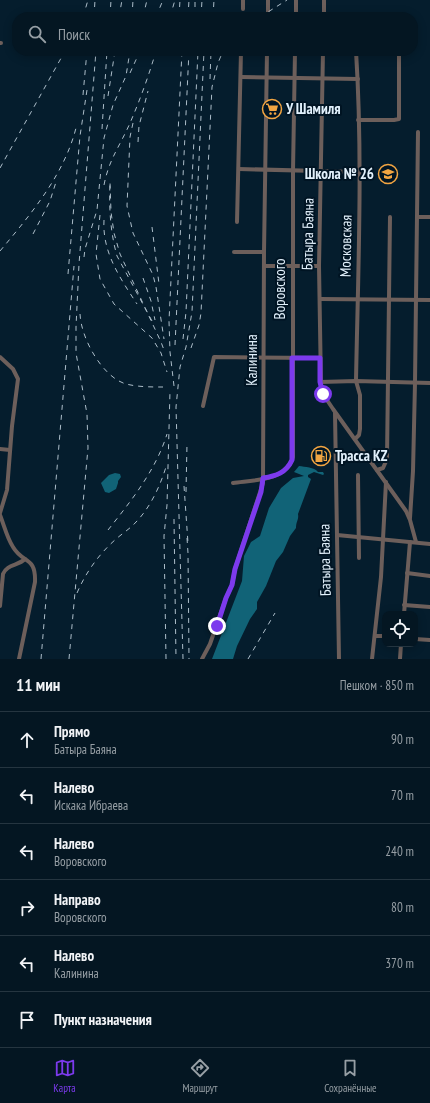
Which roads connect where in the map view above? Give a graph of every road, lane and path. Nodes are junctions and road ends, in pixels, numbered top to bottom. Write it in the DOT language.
graph roads {
  1 [pos="243,0"];
  2 [pos="268,0"];
  3 [pos="296,0"];
  4 [pos="324,0"];
  5 [pos="242,9"];
  6 [pos="268,12"];
  7 [pos="296,12"];
  8 [pos="324,12"];
  9 [pos="241,56"];
  10 [pos="267,56"];
  11 [pos="295,56"];
  12 [pos="323,56"];
  13 [pos="356,56"];
  14 [pos="399,56"];
  15 [pos="241,77"];
  16 [pos="267,78"];
  17 [pos="294,78"];
  18 [pos="322,79"];
  19 [pos="358,79"];
  20 [pos="358,120"];
  21 [pos="418,132"];
  22 [pos="239,169"];
  23 [pos="265,170"];
  24 [pos="293,171"];
  25 [pos="321,171"];
  26 [pos="359,172"];
  27 [pos="390,217"];
  28 [pos="417,217"];
  29 [pos="430,218"];
  30 [pos="237,222"];
  31 [pos="234,252"];
  32 [pos="264,252"];
  33 [pos="264,266"];
  34 [pos="292,266"];
  35 [pos="319,266"];
  36 [pos="320,299"];
  37 [pos="357,299"];
  38 [pos="389,300"];
  39 [pos="415,300"];
  40 [pos="430,300"];
  41 [pos="0,357"];
  42 [pos="264,358"];
  43 [pos="292,358"];
  44 [pos="320,358"];
  45 [pos="356,381"];
  46 [pos="320,382"];
  47 [pos="387,382"];
  48 [pos="415,383"];
  49 [pos="430,384"];
  50 [pos="203,406"];
  51 [pos="335,413"];
  52 [pos="355,439"];
  53 [pos="0,449"];
  54 [pos="10,450"];
  55 [pos="377,470"];
  56 [pos="358,474"];
  57 [pos="263,478"];
  58 [pos="386,482"];
  59 [pos="233,483"];
  60 [pos="0,514"];
  61 [pos="410,520"];
  62 [pos="337,535"];
  63 [pos="358,537"];
  64 [pos="384,539"];
  65 [pos="410,542"];
  66 [pos="416,542"];
  67 [pos="430,544"];
  68 [pos="25,558"];
  69 [pos="359,558"];
  70 [pos="407,573"];
  71 [pos="430,576"];
  72 [pos="404,605"];
  73 [pos="0,606"];
  74 [pos="430,607"];
  75 [pos="404,611"];
  76 [pos="375,636"];
  77 [pos="382,636"];
  78 [pos="418,639"];
  79 [pos="430,640"];
  80 [pos="401,647"];
  81 [pos="19,659"];
  82 [pos="202,659"];
  83 [pos="339,659"];
  84 [pos="372,659"];
  85 [pos="400,659"];
  1 -- 5 [label="street"];
  2 -- 6 [label="street"];
  3 -- 7 [label="street"];
  4 -- 8 [label="street"];
  9 -- 15 [label="street"];
  10 -- 16 [label="street, Калинина"];
  11 -- 17 [label="street, Воровского"];
  12 -- 18 [label="street, Батыра Баяна"];
  13 -- 19 [label="street, Московская"];
  14 -- 20 [label="street"];
  15 -- 16 [label="street"];
  15 -- 22 [label="street"];
  16 -- 17 [label="street"];
  16 -- 23 [label="street, Калинина"];
  17 -- 18 [label="street"];
  17 -- 24 [label="street, Воровского"];
  18 -- 19 [label="street"];
  18 -- 25 [label="street, Батыра Баяна"];
  19 -- 20 [label="street, Московская"];
  20 -- 26 [label="street, Московская"];
  21 -- 28 [label="street"];
  22 -- 23 [label="street"];
  22 -- 30 [label="street"];
  23 -- 24 [label="street"];
  23 -- 32 [label="street, Калинина"];
  24 -- 25 [label="street"];
  24 -- 34 [label="street, Воровского"];
  25 -- 26 [label="street"];
  25 -- 35 [label="street, Батыра Баяна"];
  26 -- 37 [label="street, Московская"];
  27 -- 38 [label="street"];
  28 -- 29 [label="street"];
  28 -- 39 [label="street"];
  31 -- 32 [label="street"];
  32 -- 33 [label="street, Калинина"];
  33 -- 34 [label="street"];
  33 -- 42 [label="street, Калинина"];
  34 -- 35 [label="street"];
  34 -- 43 [label="street, Воровского"];
  35 -- 36 [label="street, Батыра Баяна"];
  36 -- 37 [label="street"];
  36 -- 44 [label="street, Батыра Баяна"];
  37 -- 38 [label="street"];
  37 -- 45 [label="street, Московская"];
  38 -- 39 [label="street"];
  38 -- 47 [label="street"];
  39 -- 40 [label="street"];
  39 -- 48 [label="street"];
  41 -- 54 [label="street"];
  42 -- 43 [label="street"];
  42 -- 50 [label="street"];
  42 -- 57 [label="street, Калинина"];
  43 -- 44 [label="street"];
  43 -- 57 [label="street, Воровского"];
  44 -- 46 [label="street, Батыра Баяна"];
  45 -- 46 [label="street"];
  45 -- 47 [label="street"];
  45 -- 52 [label="street, Московская"];
  46 -- 51 [label="street, Батыра Баяна"];
  47 -- 48 [label="street"];
  47 -- 55 [label="street"];
  48 -- 49 [label="street"];
  48 -- 61 [label="street"];
  51 -- 52 [label="street, Батыра Баяна"];
  51 -- 62 [label="street, Батыра Баяна"];
  52 -- 55 [label="street, Батыра Баяна"];
  53 -- 54 [label="street"];
  54 -- 60 [label="street"];
  55 -- 58 [label="street, Батыра Баяна"];
  56 -- 63 [label="street"];
  57 -- 59 [label="street, Воровского"];
  57 -- 82 [label="street, Калинина"];
  58 -- 61 [label="street, Батыра Баяна"];
  58 -- 64 [label="street"];
  60 -- 68 [label="street"];
  61 -- 66 [label="street, Батыра Баяна"];
  62 -- 63 [label="street"];
  62 -- 83 [label="street, Батыра Баяна"];
  63 -- 64 [label="street"];
  63 -- 69 [label="street"];
  64 -- 65 [label="street"];
  64 -- 76 [label="street"];
  65 -- 66 [label="street"];
  65 -- 70 [label="street"];
  66 -- 67 [label="street"];
  68 -- 73 [label="street"];
  68 -- 81 [label="street"];
  70 -- 71 [label="street"];
  70 -- 72 [label="street"];
  72 -- 74 [label="street"];
  72 -- 75 [label="street"];
  76 -- 77 [label="street"];
  76 -- 84 [label="street"];
  78 -- 79 [label="street"];
  80 -- 85 [label="street"];
}
